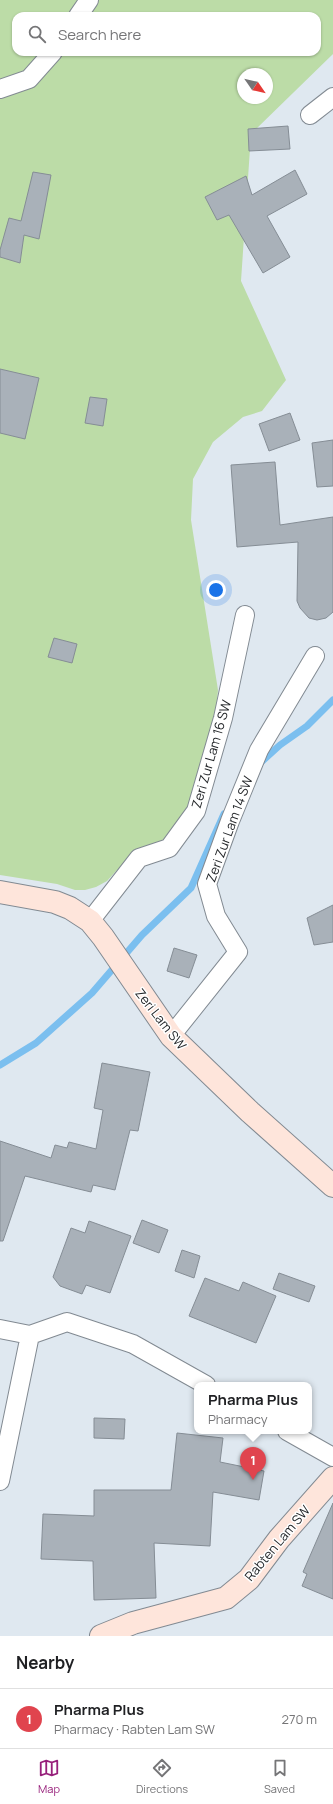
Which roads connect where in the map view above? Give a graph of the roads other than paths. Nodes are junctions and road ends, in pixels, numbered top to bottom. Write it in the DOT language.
graph roads {
  1 [pos="89,0"];
  2 [pos="81,12"];
  3 [pos="49,56"];
  4 [pos="0,89"];
  5 [pos="333,97"];
  6 [pos="310,115"];
  7 [pos="245,615"];
  8 [pos="315,656"];
  9 [pos="0,892"];
  10 [pos="90,921"];
  11 [pos="171,1036"];
  12 [pos="333,1186"];
  13 [pos="5,1330"];
  14 [pos="30,1335"];
  15 [pos="201,1382"];
  16 [pos="292,1434"];
  17 [pos="333,1457"];
  18 [pos="333,1478"];
  19 [pos="0,1481"];
  20 [pos="101,1636"];
  1 -- 2 [label="street"];
  3 -- 4 [label="street"];
  5 -- 6 [label="street"];
  7 -- 10 [label="street, Zeri Zur Lam 16 SW"];
  8 -- 11 [label="street, Zeri Zur Lam 14 SW"];
  9 -- 10 [label="street, Zeri Lam SW"];
  10 -- 11 [label="street, Zeri Lam SW"];
  11 -- 12 [label="street, Zeri Lam SW"];
  13 -- 14 [label="street"];
  14 -- 15 [label="street"];
  14 -- 19 [label="street"];
  16 -- 17 [label="street"];
  18 -- 20 [label="street, Rabten Lam SW"];
}
